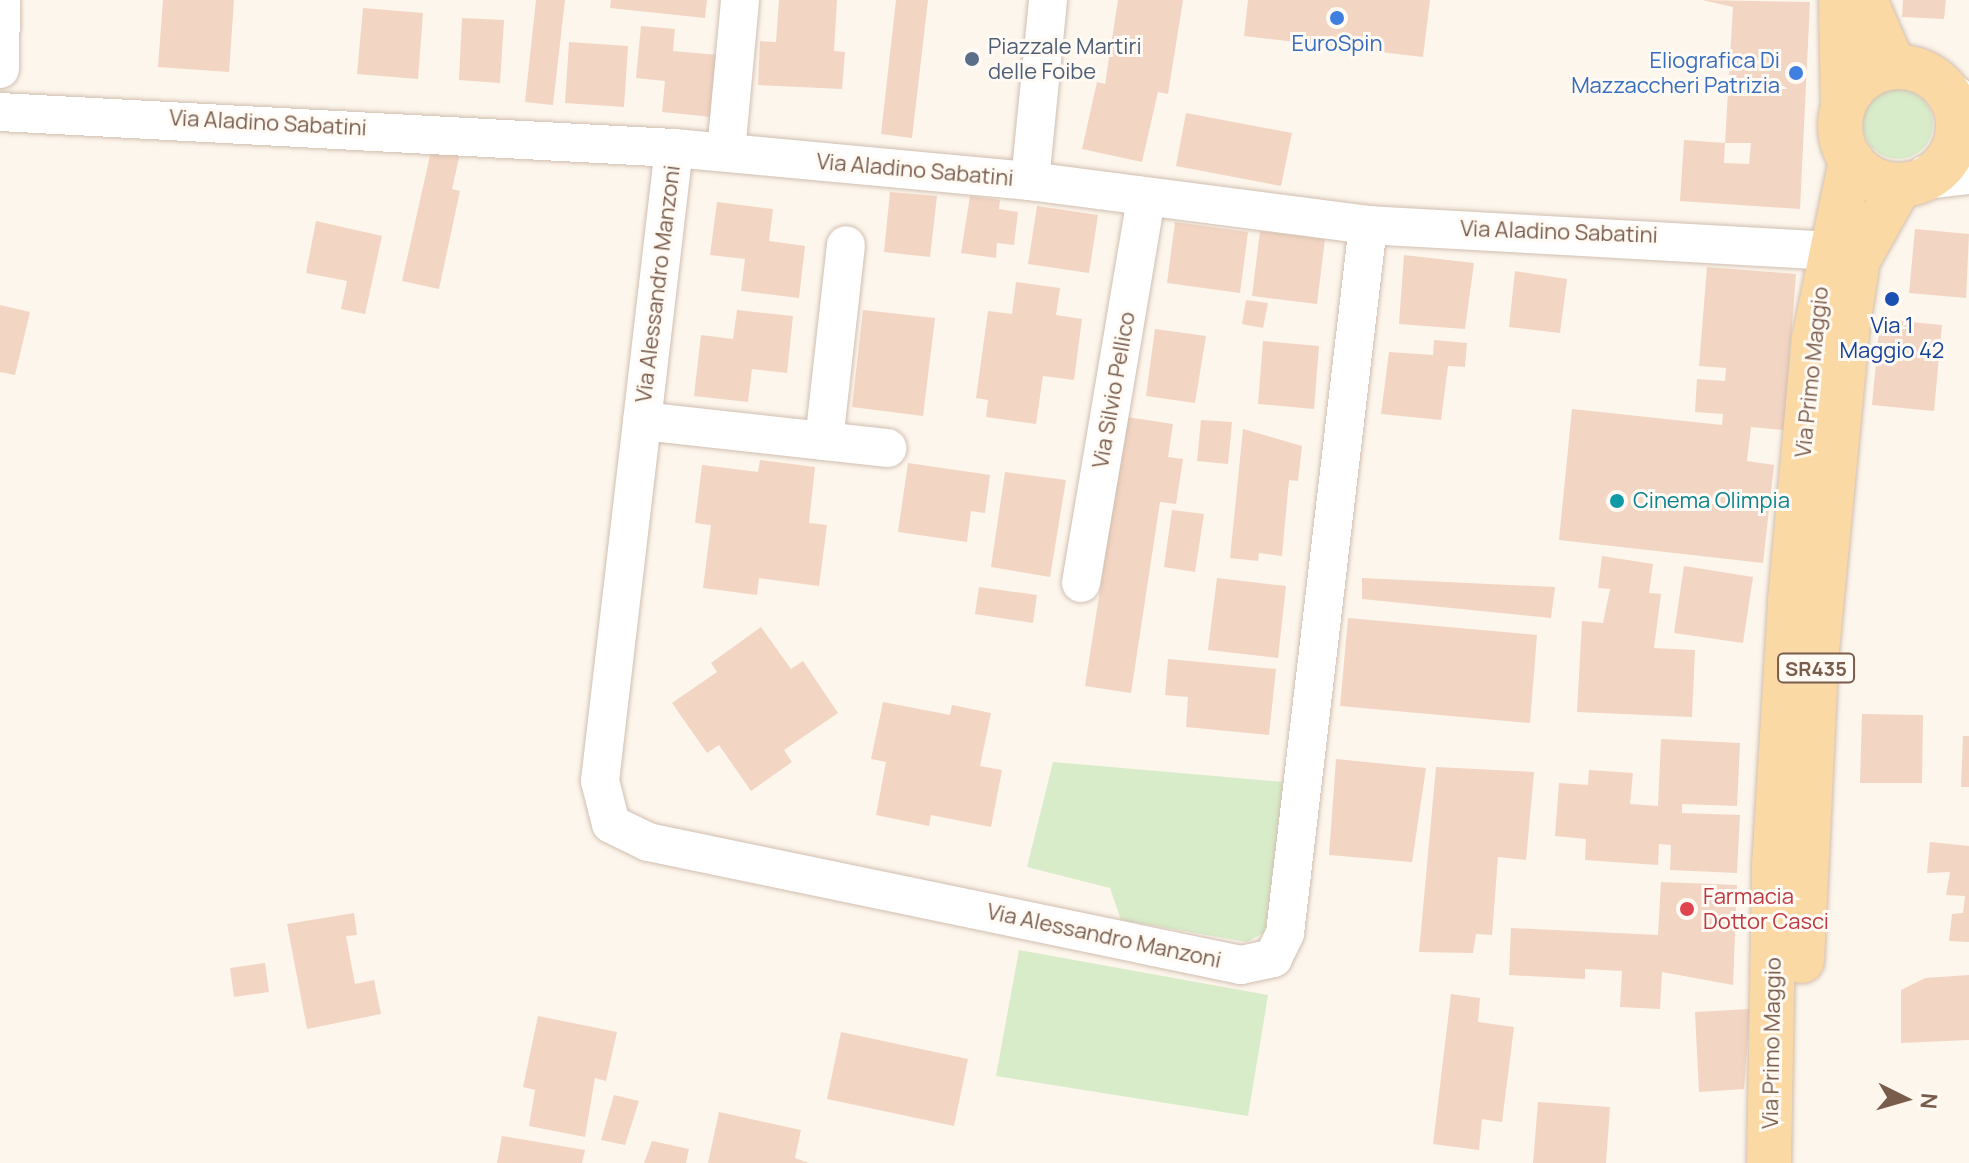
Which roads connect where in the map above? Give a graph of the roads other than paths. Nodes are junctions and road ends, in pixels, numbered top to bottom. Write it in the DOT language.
graph roads {
  1 [pos="1,0"];
  2 [pos="740,0"];
  3 [pos="1048,0"];
  4 [pos="1841,0"];
  5 [pos="1865,0"];
  6 [pos="1894,67"];
  7 [pos="0,69"];
  8 [pos="1959,102"];
  9 [pos="1843,108"];
  10 [pos="0,112"];
  11 [pos="674,148"];
  12 [pos="726,152"];
  13 [pos="1851,160"];
  14 [pos="1932,178"];
  15 [pos="1030,181"];
  16 [pos="1146,197"];
  17 [pos="1368,225"];
  18 [pos="846,245"];
  19 [pos="1827,251"];
  20 [pos="642,421"];
  21 [pos="824,441"];
  22 [pos="888,448"];
  23 [pos="1081,583"];
  24 [pos="1769,1163"];
  25 [pos="1788,1163"];
  1 -- 7 [label="street"];
  2 -- 12 [label="street"];
  3 -- 15 [label="street"];
  4 -- 9 [label="main road, SR435"];
  5 -- 6 [label="main road"];
  6 -- 8 [label="main road, SR435"];
  6 -- 9 [label="main road"];
  8 -- 14 [label="main road, SR435"];
  9 -- 13 [label="main road, SR435"];
  10 -- 11 [label="street, Via Aladino Sabatini"];
  11 -- 12 [label="street, Via Aladino Sabatini"];
  11 -- 20 [label="street, Via Alessandro Manzoni"];
  12 -- 15 [label="street, Via Aladino Sabatini"];
  13 -- 14 [label="main road"];
  13 -- 19 [label="main road, Via Primo Maggio / SR435"];
  14 -- 25 [label="main road, Via Primo Maggio / SR435"];
  15 -- 16 [label="street, Via Aladino Sabatini"];
  16 -- 17 [label="street, Via Aladino Sabatini"];
  16 -- 23 [label="street, Via Silvio Pellico"];
  17 -- 19 [label="street, Via Aladino Sabatini"];
  17 -- 20 [label="street, Via Alessandro Manzoni"];
  18 -- 21 [label="street"];
  19 -- 24 [label="main road, Via Primo Maggio / SR435"];
  20 -- 21 [label="street, Via Alessandro Manzoni"];
  21 -- 22 [label="street, Via Alessandro Manzoni"];
}
